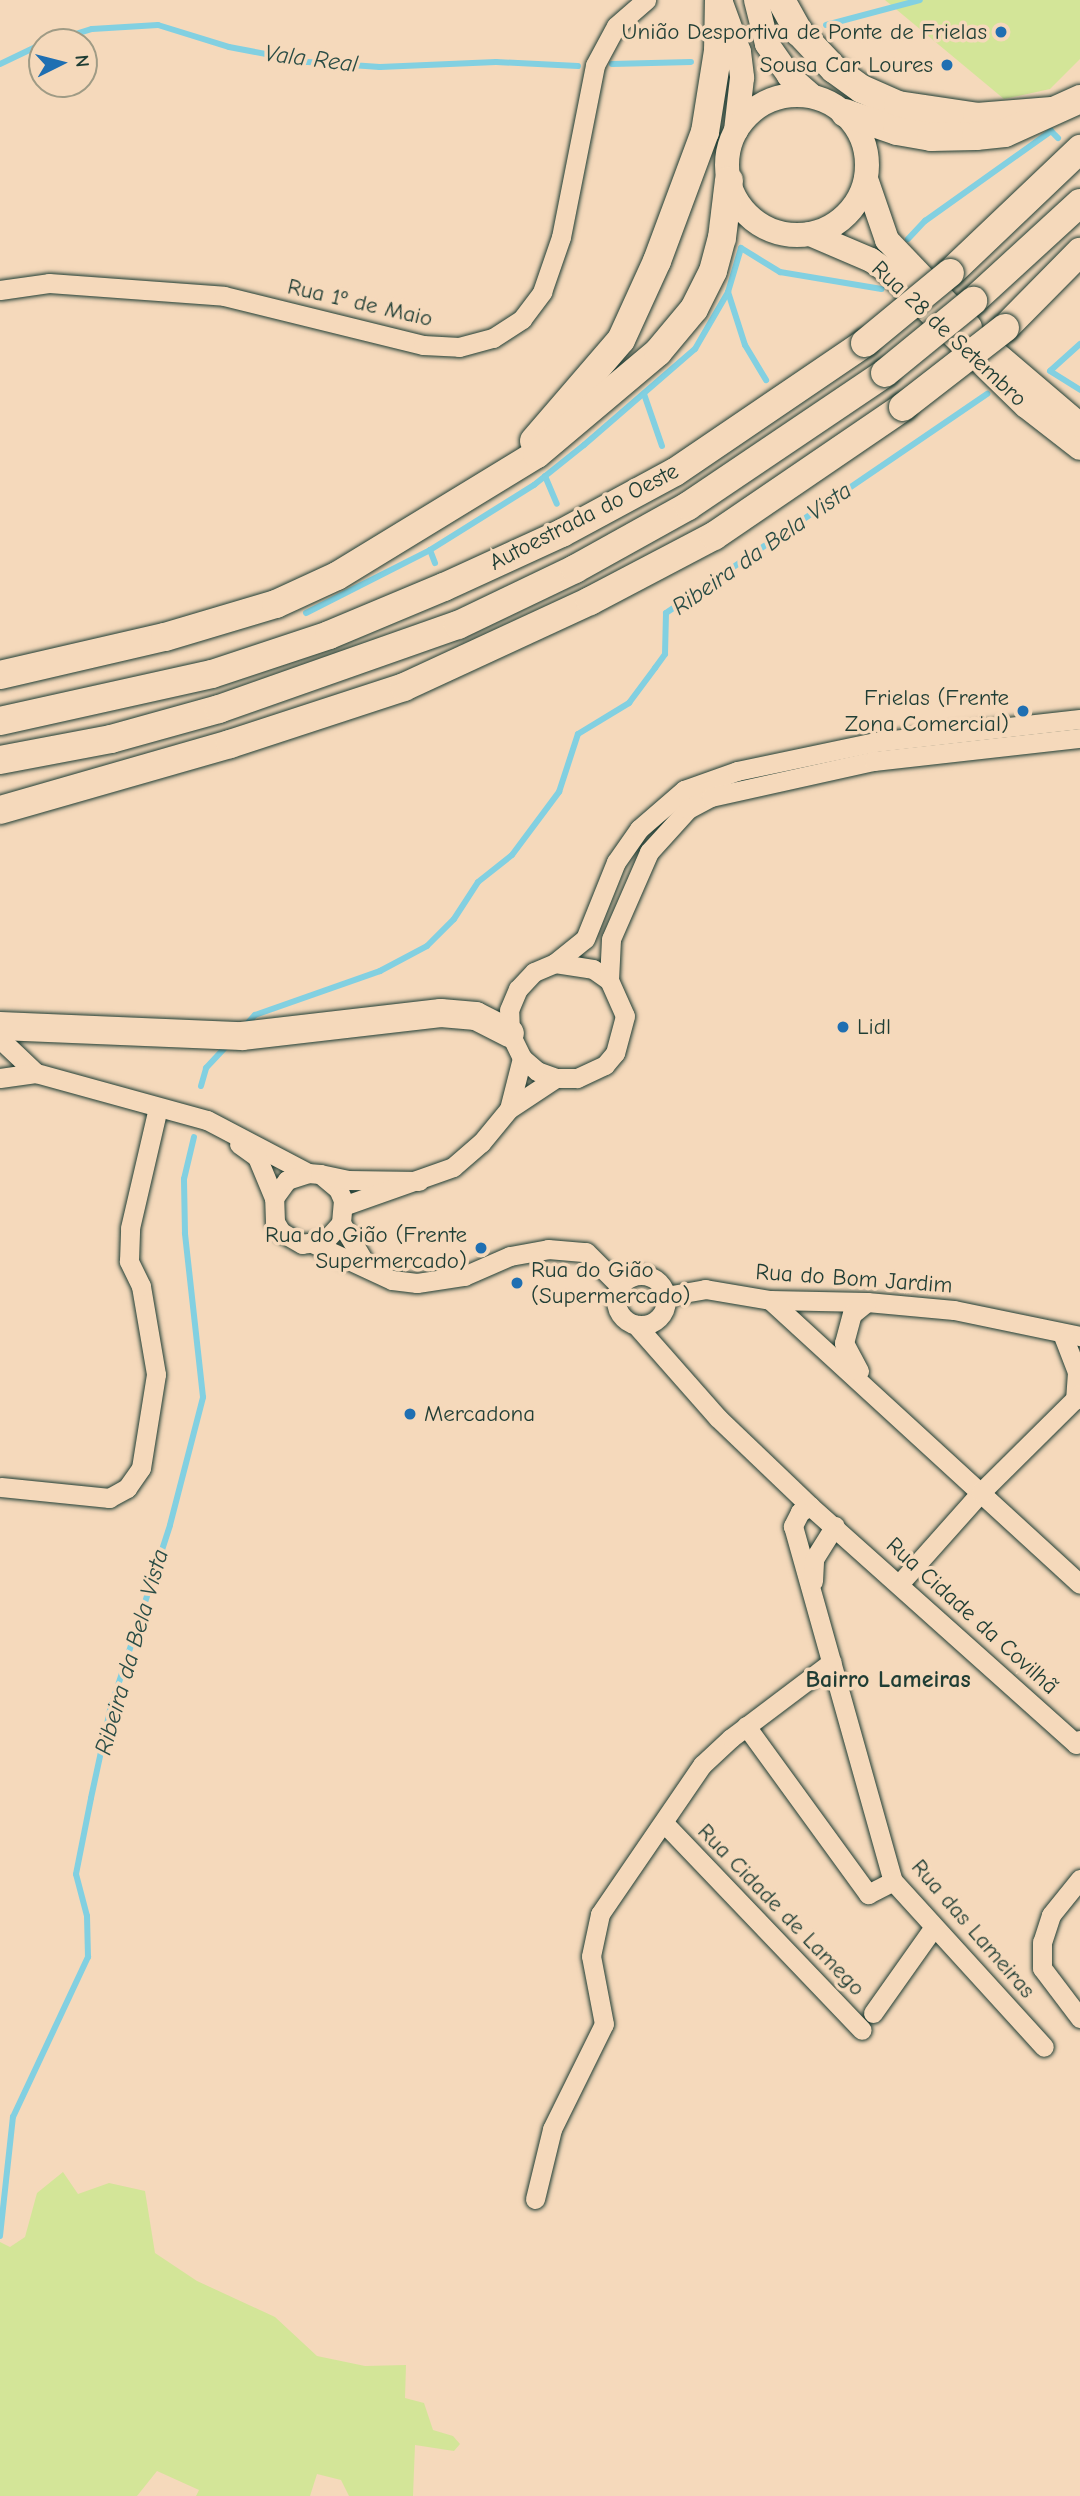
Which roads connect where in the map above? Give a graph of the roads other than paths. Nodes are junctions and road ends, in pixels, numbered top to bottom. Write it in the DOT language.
graph roads {
  1 [pos="646,0"];
  2 [pos="720,0"];
  3 [pos="756,0"];
  4 [pos="781,0"];
  5 [pos="812,96"];
  6 [pos="1080,99"];
  7 [pos="1052,111"];
  8 [pos="845,113"];
  9 [pos="736,131"];
  10 [pos="1080,149"];
  11 [pos="866,178"];
  12 [pos="729,180"];
  13 [pos="1080,203"];
  14 [pos="810,234"];
  15 [pos="1080,252"];
  16 [pos="1080,264"];
  17 [pos="1046,288"];
  18 [pos="0,290"];
  19 [pos="1080,425"];
  20 [pos="1080,448"];
  21 [pos="509,470"];
  22 [pos="0,675"];
  23 [pos="1080,719"];
  24 [pos="0,721"];
  25 [pos="1080,738"];
  26 [pos="184,756"];
  27 [pos="0,761"];
  28 [pos="0,790"];
  29 [pos="0,810"];
  30 [pos="555,964"];
  31 [pos="609,980"];
  32 [pos="0,1026"];
  33 [pos="0,1039"];
  34 [pos="516,1046"];
  35 [pos="36,1073"];
  36 [pos="0,1078"];
  37 [pos="555,1078"];
  38 [pos="158,1108"];
  39 [pos="509,1109"];
  40 [pos="207,1120"];
  41 [pos="314,1174"];
  42 [pos="419,1181"];
  43 [pos="274,1198"];
  44 [pos="342,1214"];
  45 [pos="314,1244"];
  46 [pos="368,1268"];
  47 [pos="620,1286"];
  48 [pos="770,1300"];
  49 [pos="867,1302"];
  50 [pos="664,1304"];
  51 [pos="636,1325"];
  52 [pos="1071,1334"];
  53 [pos="666,1356"];
  54 [pos="874,1392"];
  55 [pos="1078,1400"];
  56 [pos="1,1487"];
  57 [pos="981,1492"];
  58 [pos="810,1506"];
  59 [pos="835,1525"];
  60 [pos="900,1583"];
  61 [pos="1080,1584"];
  62 [pos="812,1591"];
  63 [pos="832,1662"];
  64 [pos="746,1726"];
  65 [pos="1078,1742"];
  66 [pos="664,1823"];
  67 [pos="1080,1880"];
  68 [pos="893,1881"];
  69 [pos="934,1927"];
  70 [pos="873,2013"];
  71 [pos="1080,2018"];
  72 [pos="862,2030"];
  73 [pos="1044,2047"];
  74 [pos="535,2199"];
  1 -- 18 [label="street, Rua 1º de Maio"];
  2 -- 9 [label="main road"];
  2 -- 21 [label="highway"];
  3 -- 5 [label="main road"];
  4 -- 7 [label="highway"];
  5 -- 8 [label="main road"];
  5 -- 9 [label="main road"];
  6 -- 7 [label="highway"];
  7 -- 8 [label="highway"];
  8 -- 11 [label="main road"];
  9 -- 12 [label="main road"];
  10 -- 24 [label="highway, Autoestrada do Oeste, bridge"];
  11 -- 14 [label="main road"];
  11 -- 19 [label="main road, Rua 28 de Setembro"];
  12 -- 14 [label="main road"];
  12 -- 21 [label="highway"];
  13 -- 27 [label="highway, Autoestrada do Oeste, bridge"];
  14 -- 20 [label="main road, Rua 28 de Setembro"];
  15 -- 17 [label="highway"];
  16 -- 17 [label="highway"];
  17 -- 26 [label="highway, bridge"];
  21 -- 22 [label="highway"];
  23 -- 30 [label="street"];
  25 -- 31 [label="street"];
  26 -- 28 [label="highway"];
  26 -- 29 [label="highway"];
  30 -- 31 [label="street"];
  30 -- 34 [label="street"];
  31 -- 37 [label="street"];
  32 -- 34 [label="highway"];
  33 -- 35 [label="street"];
  34 -- 37 [label="street"];
  34 -- 39 [label="street"];
  35 -- 36 [label="street"];
  35 -- 38 [label="street"];
  37 -- 39 [label="street"];
  38 -- 40 [label="street"];
  38 -- 56 [label="street"];
  39 -- 42 [label="street"];
  40 -- 41 [label="street"];
  40 -- 43 [label="street"];
  41 -- 42 [label="street"];
  41 -- 43 [label="street"];
  41 -- 44 [label="street"];
  42 -- 44 [label="street"];
  43 -- 45 [label="street"];
  44 -- 45 [label="street"];
  44 -- 46 [label="street"];
  45 -- 46 [label="street"];
  46 -- 47 [label="street"];
  47 -- 50 [label="street"];
  47 -- 51 [label="street"];
  48 -- 49 [label="street, Rua do Bom Jardim"];
  48 -- 50 [label="street, Rua do Bom Jardim"];
  48 -- 54 [label="street"];
  49 -- 52 [label="street, Rua do Bom Jardim"];
  49 -- 54 [label="street"];
  50 -- 51 [label="street, Rua do Bom Jardim"];
  50 -- 53 [label="street"];
  51 -- 53 [label="street"];
  52 -- 55 [label="street"];
  53 -- 58 [label="street"];
  54 -- 57 [label="street"];
  55 -- 57 [label="street"];
  57 -- 60 [label="street"];
  57 -- 61 [label="street"];
  58 -- 59 [label="street"];
  58 -- 62 [label="street, Rua das Lameiras"];
  59 -- 60 [label="street, Rua Cidade da Covilhã"];
  59 -- 62 [label="street, Rua das Lameiras"];
  60 -- 65 [label="street, Rua Cidade da Covilhã"];
  62 -- 63 [label="street, Rua das Lameiras"];
  63 -- 64 [label="street"];
  63 -- 68 [label="street, Rua das Lameiras"];
  64 -- 66 [label="street"];
  64 -- 68 [label="street"];
  66 -- 72 [label="street, Rua Cidade de Lamego"];
  66 -- 74 [label="street"];
  67 -- 71 [label="street"];
  68 -- 69 [label="street, Rua das Lameiras"];
  69 -- 70 [label="street, Rua Cidade de Lamego"];
  69 -- 73 [label="street, Rua das Lameiras"];
}
